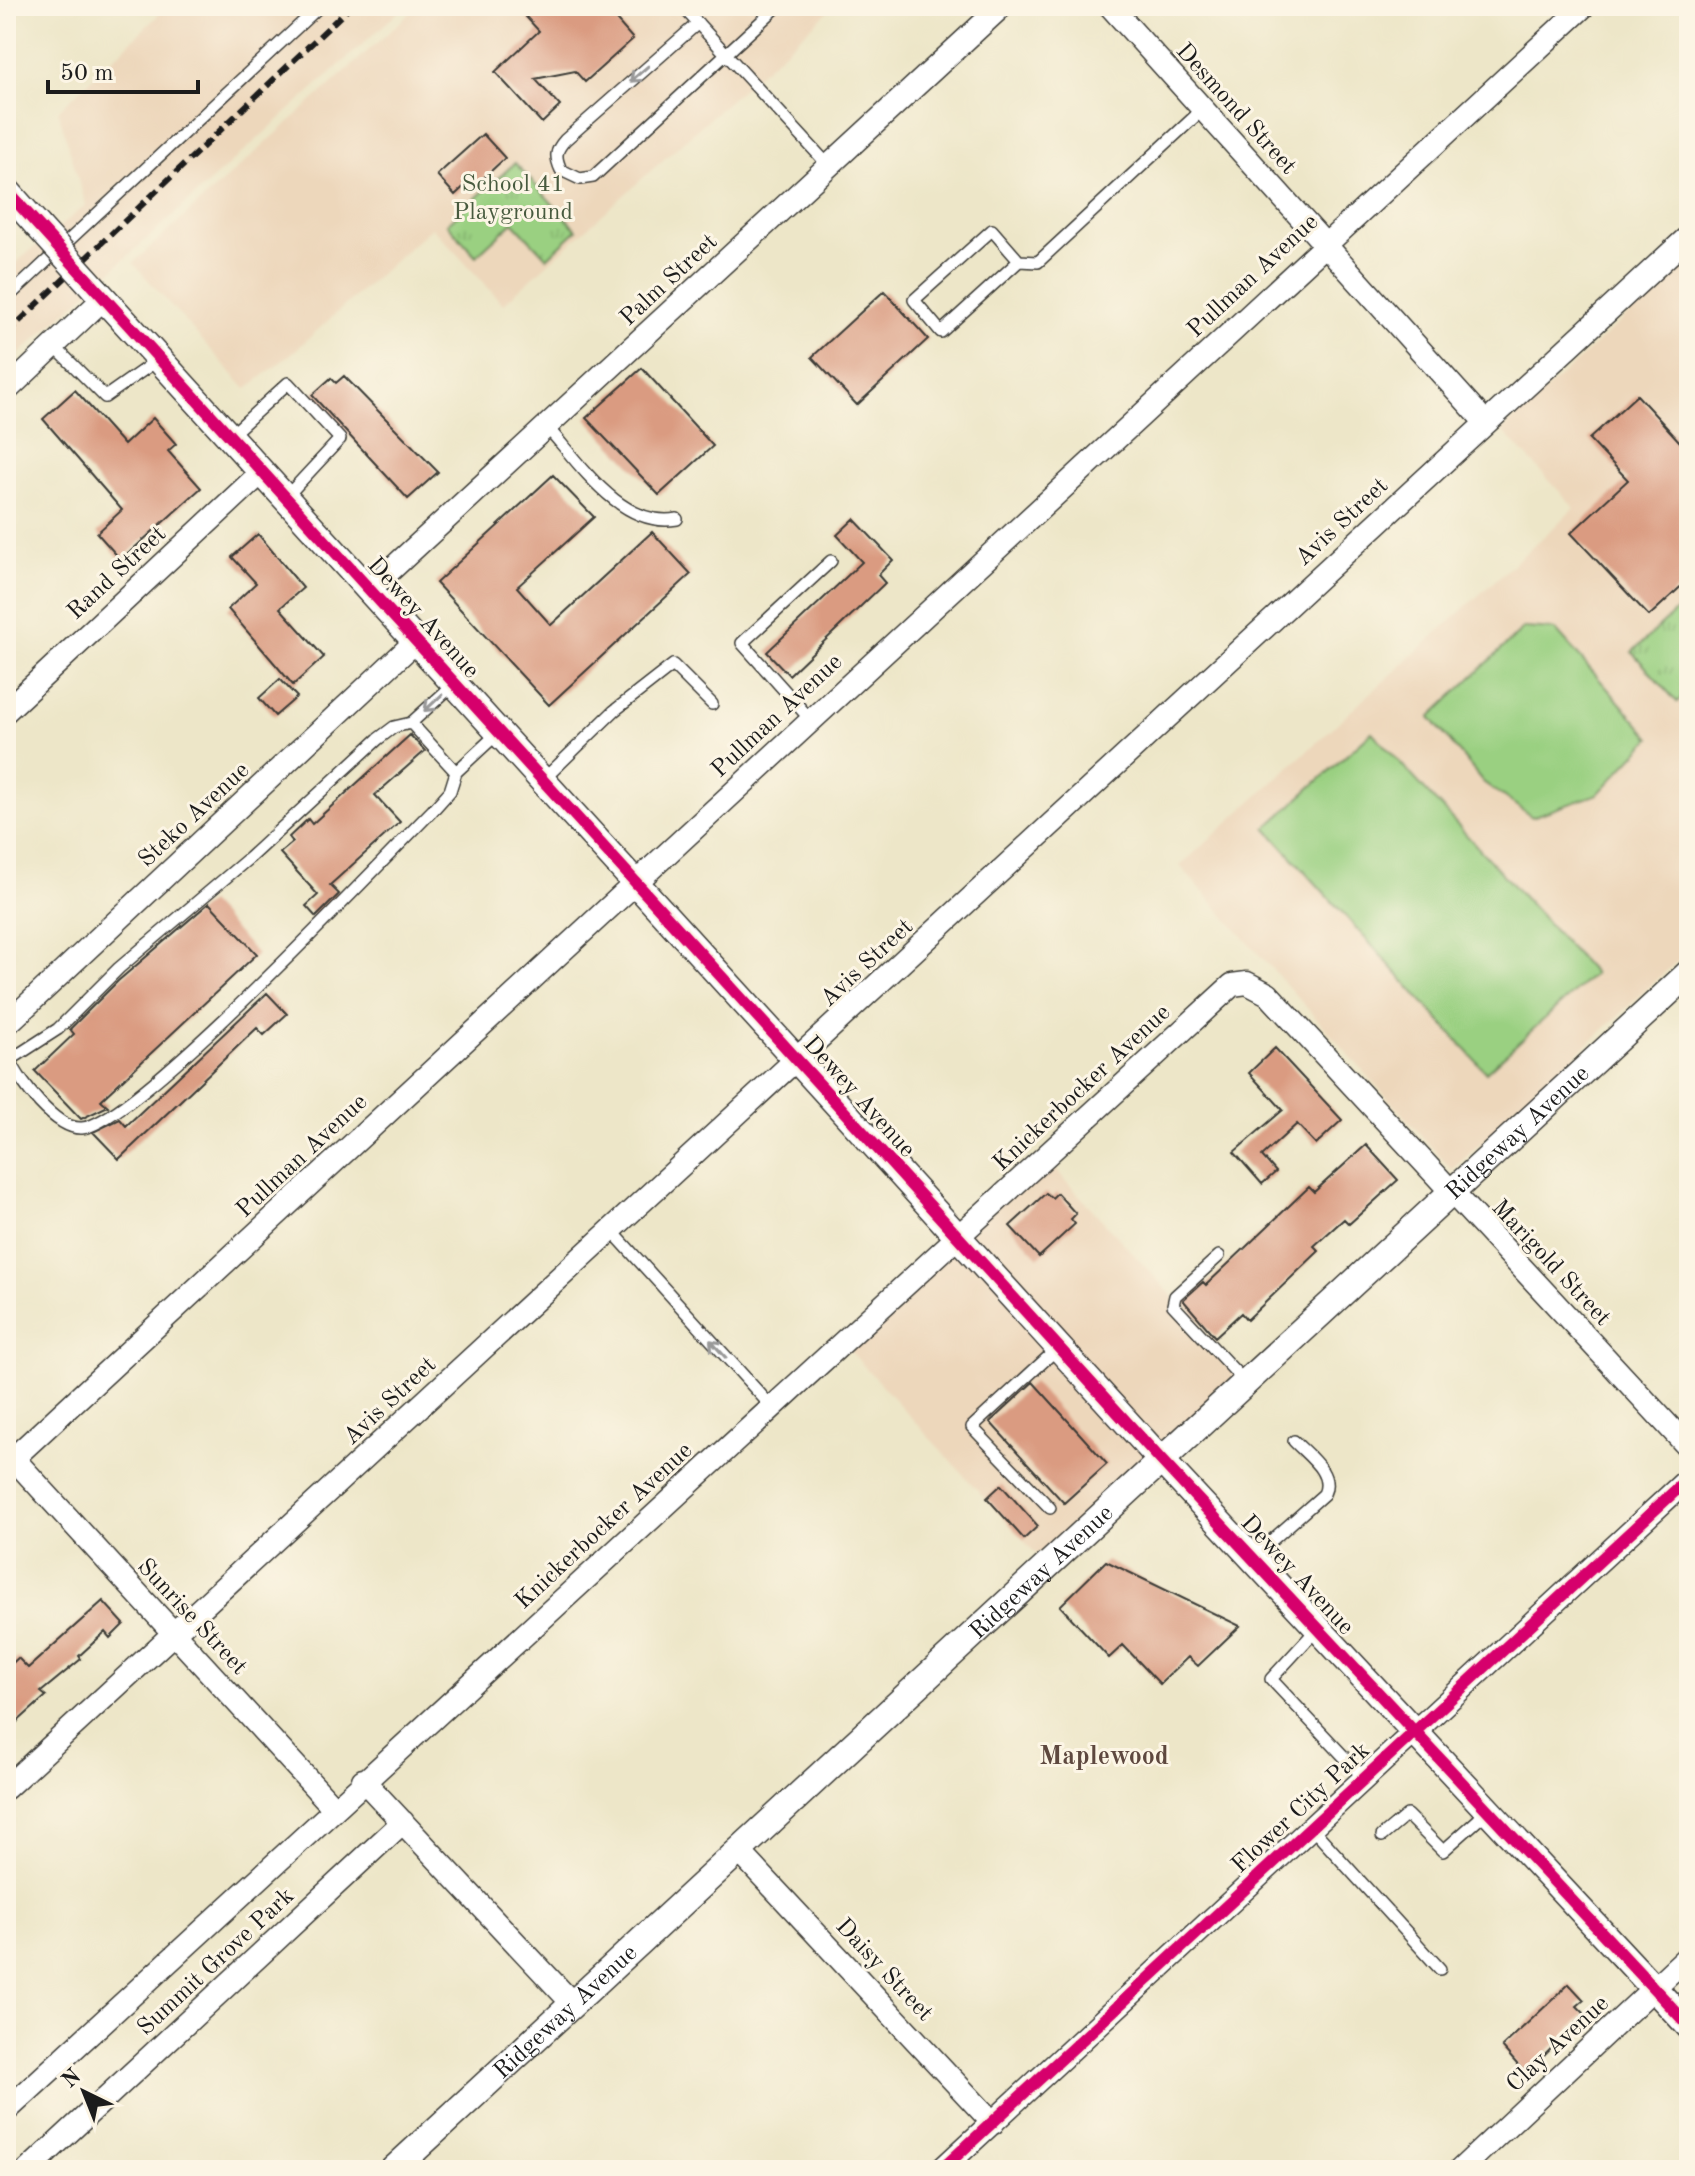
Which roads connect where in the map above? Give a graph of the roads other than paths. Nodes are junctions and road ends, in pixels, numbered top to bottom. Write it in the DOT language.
graph roads {
  1 [pos="320,6"];
  2 [pos="778,6"];
  3 [pos="1002,6"];
  4 [pos="1110,6"];
  5 [pos="1584,6"];
  6 [pos="690,8"];
  7 [pos="698,23"];
  8 [pos="726,53"];
  9 [pos="1203,109"];
  10 [pos="829,166"];
  11 [pos="6,190"];
  12 [pos="1689,236"];
  13 [pos="1324,244"];
  14 [pos="1019,261"];
  15 [pos="100,294"];
  16 [pos="6,299"];
  17 [pos="54,346"];
  18 [pos="159,359"];
  19 [pos="6,391"];
  20 [pos="1486,423"];
  21 [pos="547,427"];
  22 [pos="230,437"];
  23 [pos="262,472"];
  24 [pos="285,497"];
  25 [pos="677,519"];
  26 [pos="831,561"];
  27 [pos="369,590"];
  28 [pos="416,641"];
  29 [pos="454,683"];
  30 [pos="712,704"];
  31 [pos="6,711"];
  32 [pos="810,719"];
  33 [pos="411,723"];
  34 [pos="499,732"];
  35 [pos="456,772"];
  36 [pos="542,780"];
  37 [pos="634,881"];
  38 [pos="1689,973"];
  39 [pos="1239,983"];
  40 [pos="6,1025"];
  41 [pos="8,1058"];
  42 [pos="798,1060"];
  43 [pos="1451,1192"];
  44 [pos="612,1231"];
  45 [pos="957,1236"];
  46 [pos="1219,1256"];
  47 [pos="1059,1347"];
  48 [pos="1246,1382"];
  49 [pos="771,1406"];
  50 [pos="1294,1441"];
  51 [pos="1689,1448"];
  52 [pos="1161,1460"];
  53 [pos="9,1462"];
  54 [pos="1689,1478"];
  55 [pos="1050,1508"];
  56 [pos="1252,1557"];
  57 [pos="1318,1628"];
  58 [pos="174,1633"];
  59 [pos="1414,1731"];
  60 [pos="1364,1778"];
  61 [pos="363,1780"];
  62 [pos="6,1788"];
  63 [pos="334,1808"];
  64 [pos="1488,1811"];
  65 [pos="403,1822"];
  66 [pos="1311,1827"];
  67 [pos="1382,1836"];
  68 [pos="739,1851"];
  69 [pos="1689,1955"];
  70 [pos="1440,1969"];
  71 [pos="1654,1988"];
  72 [pos="573,2004"];
  73 [pos="1689,2026"];
  74 [pos="6,2111"];
  75 [pos="993,2123"];
  76 [pos="28,2170"];
  77 [pos="393,2170"];
  78 [pos="941,2170"];
  79 [pos="1460,2170"];
  1 -- 16 [label="lane"];
  2 -- 8 [label="lane"];
  3 -- 10 [label="street, Palm Street"];
  4 -- 9 [label="street, Desmond Street"];
  5 -- 13 [label="street, Pullman Avenue"];
  6 -- 7 [label="lane"];
  7 -- 8 [label="lane"];
  7 -- 8 [label="lane, one-way"];
  8 -- 10 [label="lane"];
  9 -- 13 [label="street, Desmond Street"];
  9 -- 14 [label="lane"];
  10 -- 21 [label="street, Palm Street"];
  11 -- 15 [label="street, Dewey Avenue, bridge"];
  12 -- 20 [label="street, Avis Street"];
  13 -- 20 [label="street, Desmond Street"];
  13 -- 32 [label="street, Pullman Avenue"];
  14 -- 14 [label="lane"];
  15 -- 17 [label="street"];
  15 -- 18 [label="street, Dewey Avenue"];
  17 -- 18 [label="lane"];
  17 -- 19 [label="street"];
  18 -- 22 [label="street, Dewey Avenue"];
  20 -- 42 [label="street, Avis Street"];
  21 -- 25 [label="lane"];
  21 -- 27 [label="street, Palm Street"];
  22 -- 23 [label="street, Dewey Avenue"];
  22 -- 24 [label="lane"];
  23 -- 24 [label="street, Dewey Avenue"];
  23 -- 31 [label="street, Rand Street"];
  24 -- 27 [label="street, Dewey Avenue"];
  26 -- 32 [label="lane"];
  27 -- 28 [label="street, Dewey Avenue"];
  28 -- 29 [label="street, Dewey Avenue"];
  28 -- 40 [label="street, Steko Avenue"];
  29 -- 33 [label="lane, one-way"];
  29 -- 34 [label="street, Dewey Avenue"];
  30 -- 36 [label="lane"];
  32 -- 37 [label="street, Pullman Avenue"];
  33 -- 35 [label="lane"];
  33 -- 41 [label="lane"];
  34 -- 35 [label="lane"];
  34 -- 36 [label="street, Dewey Avenue"];
  35 -- 41 [label="lane"];
  36 -- 37 [label="street, Dewey Avenue"];
  37 -- 42 [label="street, Dewey Avenue"];
  37 -- 53 [label="street, Pullman Avenue"];
  38 -- 43 [label="street, Ridgeway Avenue"];
  39 -- 43 [label="street, Marigold Street"];
  39 -- 45 [label="street, Knickerbocker Avenue"];
  42 -- 44 [label="street, Avis Street"];
  42 -- 45 [label="street, Dewey Avenue"];
  43 -- 48 [label="street, Ridgeway Avenue"];
  43 -- 51 [label="street, Marigold Street"];
  49 -- 44 [label="lane, one-way"];
  44 -- 58 [label="street, Avis Street"];
  45 -- 47 [label="street, Dewey Avenue"];
  45 -- 49 [label="street, Knickerbocker Avenue"];
  46 -- 48 [label="lane"];
  47 -- 52 [label="street, Dewey Avenue"];
  47 -- 55 [label="lane"];
  48 -- 52 [label="street, Ridgeway Avenue"];
  49 -- 61 [label="street, Knickerbocker Avenue"];
  50 -- 56 [label="lane"];
  52 -- 56 [label="street, Dewey Avenue"];
  52 -- 68 [label="street, Ridgeway Avenue"];
  53 -- 58 [label="street, Sunrise Street"];
  54 -- 59 [label="street, Flower City Park"];
  56 -- 57 [label="street, Dewey Avenue"];
  57 -- 59 [label="street, Dewey Avenue"];
  57 -- 60 [label="lane"];
  58 -- 62 [label="street, Avis Street"];
  58 -- 63 [label="street, Sunrise Street"];
  59 -- 60 [label="street, Flower City Park"];
  59 -- 64 [label="street, Dewey Avenue"];
  60 -- 66 [label="street, Flower City Park"];
  61 -- 63 [label="street, Knickerbocker Avenue"];
  61 -- 65 [label="street"];
  63 -- 74 [label="street, Knickerbocker Avenue"];
  64 -- 67 [label="lane"];
  64 -- 71 [label="street, Dewey Avenue"];
  65 -- 72 [label="street"];
  65 -- 76 [label="street, Summit Grove Park"];
  66 -- 70 [label="lane"];
  66 -- 75 [label="street, Flower City Park"];
  68 -- 72 [label="street, Ridgeway Avenue"];
  68 -- 75 [label="street, Daisy Street"];
  69 -- 71 [label="street, Clay Avenue"];
  71 -- 73 [label="street, Dewey Avenue"];
  71 -- 79 [label="street, Clay Avenue"];
  72 -- 77 [label="street, Ridgeway Avenue"];
  75 -- 78 [label="street, Flower City Park"];
}
